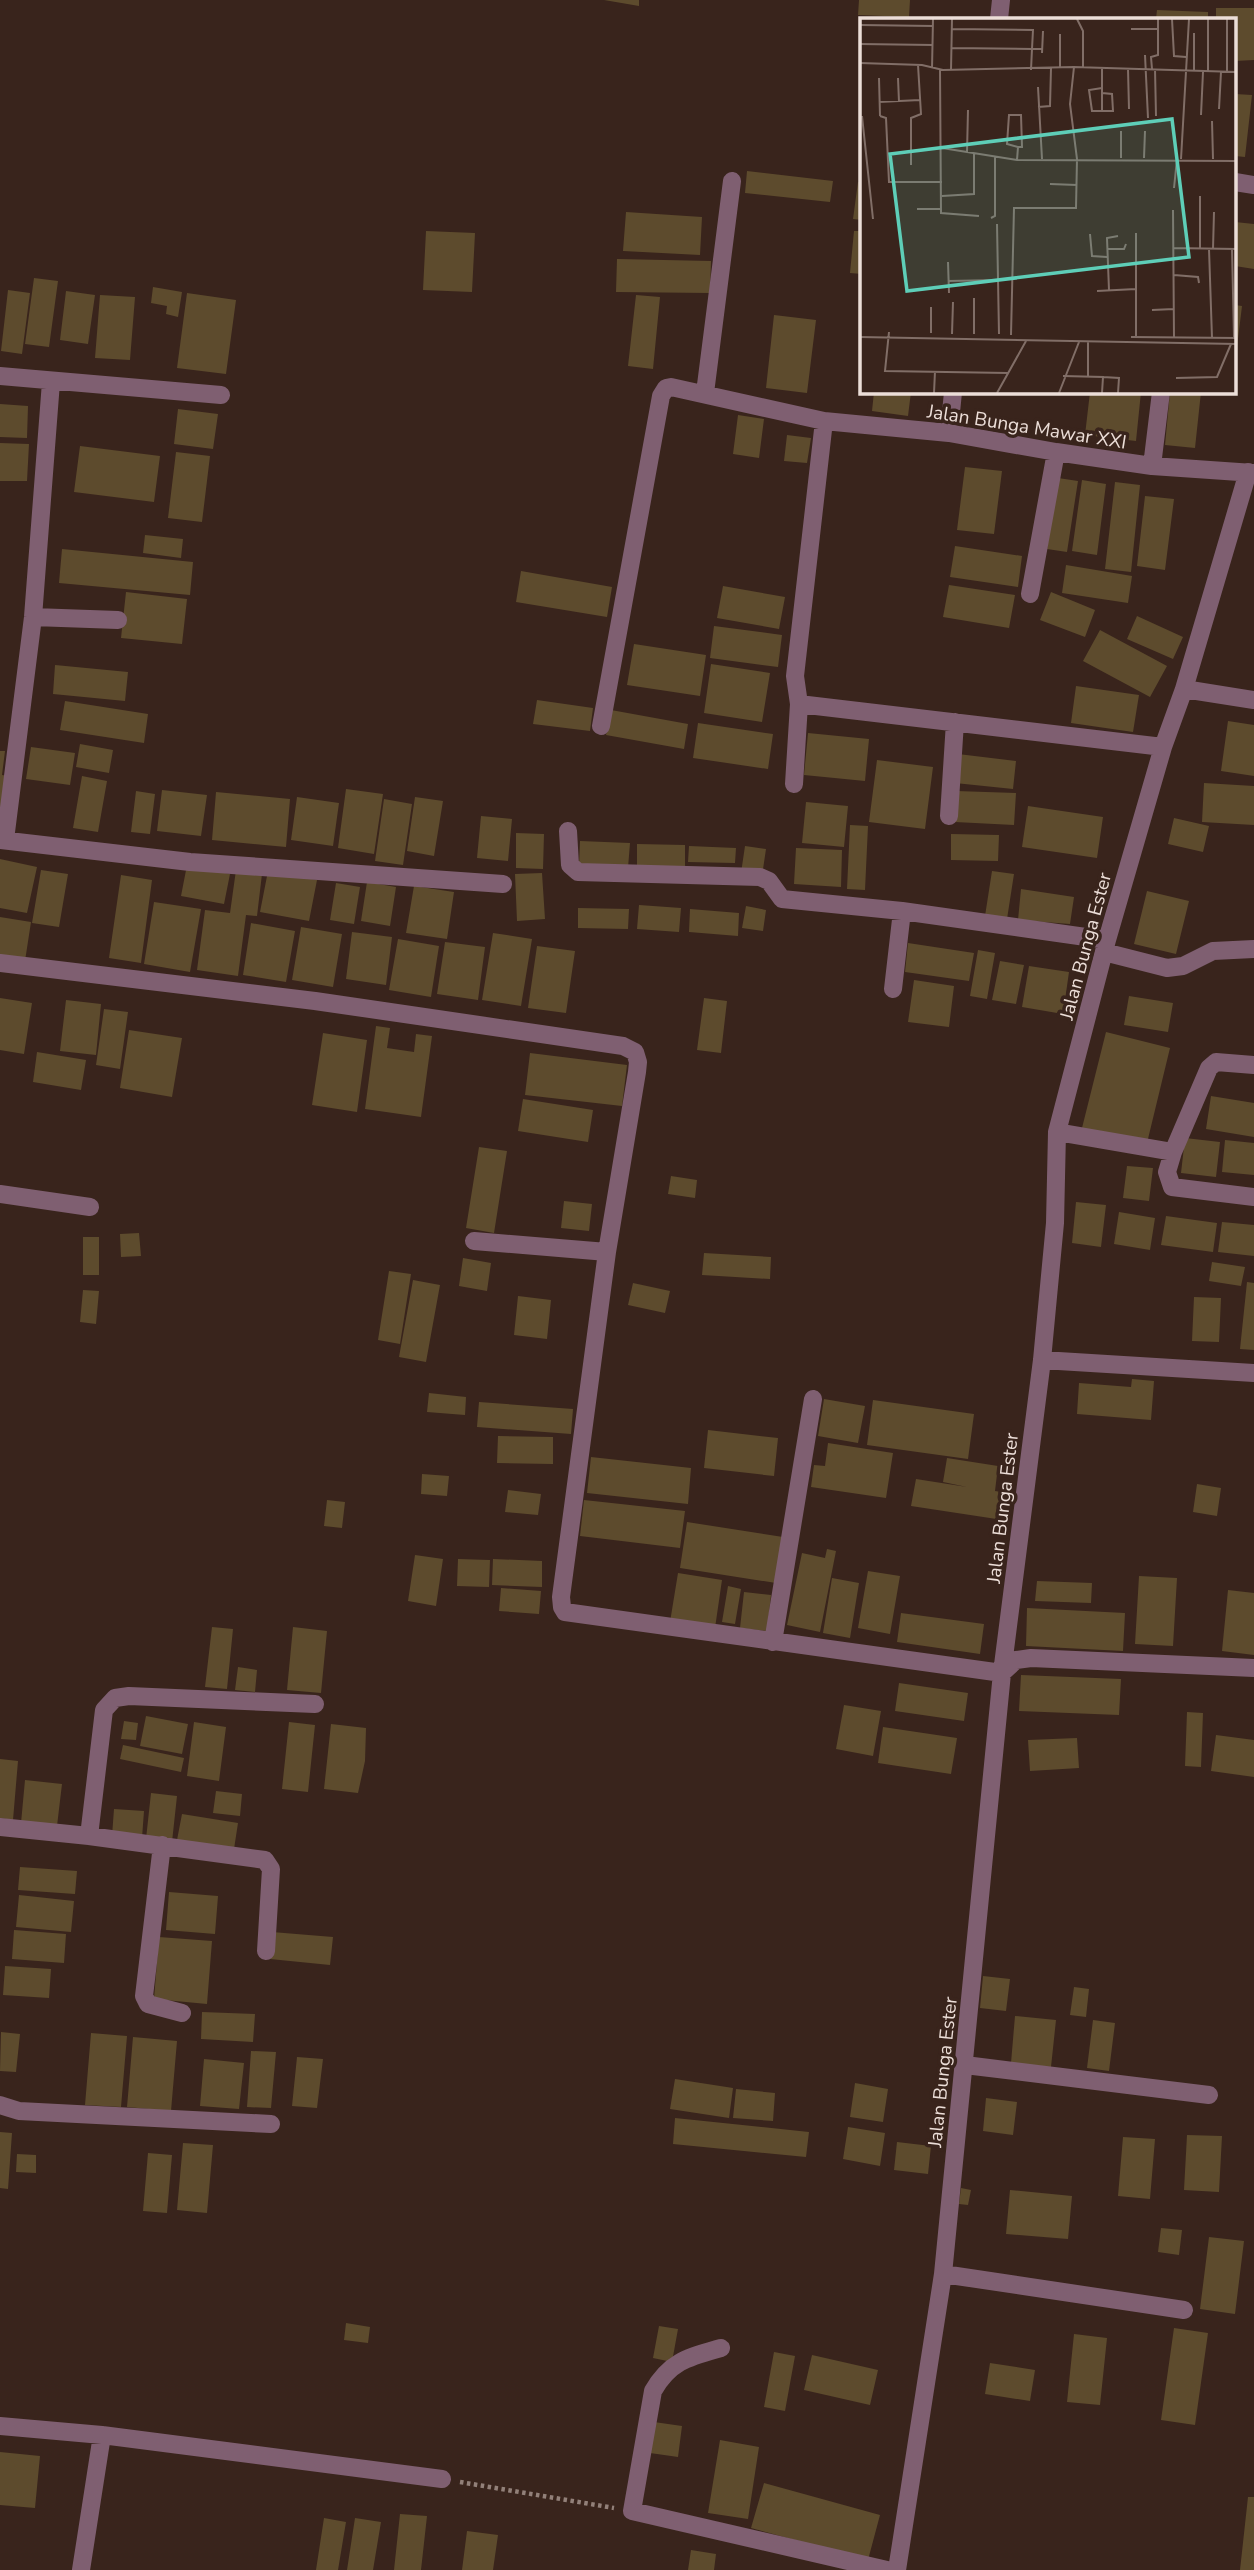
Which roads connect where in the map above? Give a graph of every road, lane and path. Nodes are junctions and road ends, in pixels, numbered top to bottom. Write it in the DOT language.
graph roads {
  1 [pos="1001,0"];
  2 [pos="999,18"];
  3 [pos="732,181"];
  4 [pos="1236,183"];
  5 [pos="1254,185"];
  6 [pos="0,376"];
  7 [pos="51,382"];
  8 [pos="705,393"];
  9 [pos="953,394"];
  10 [pos="1161,394"];
  11 [pos="221,395"];
  12 [pos="824,421"];
  13 [pos="949,433"];
  14 [pos="1056,452"];
  15 [pos="1152,466"];
  16 [pos="1251,473"];
  17 [pos="1030,594"];
  18 [pos="33,617"];
  19 [pos="118,620"];
  20 [pos="1184,689"];
  21 [pos="1254,700"];
  22 [pos="799,704"];
  23 [pos="954,722"];
  24 [pos="601,726"];
  25 [pos="1163,747"];
  26 [pos="793,785"];
  27 [pos="949,816"];
  28 [pos="568,831"];
  29 [pos="3,840"];
  30 [pos="503,884"];
  31 [pos="902,911"];
  32 [pos="1106,946"];
  33 [pos="1254,949"];
  34 [pos="0,963"];
  35 [pos="892,989"];
  36 [pos="1254,1065"];
  37 [pos="1057,1132"];
  38 [pos="1173,1152"];
  39 [pos="0,1194"];
  40 [pos="1254,1197"];
  41 [pos="90,1207"];
  42 [pos="474,1241"];
  43 [pos="607,1252"];
  44 [pos="1042,1360"];
  45 [pos="1254,1373"];
  46 [pos="813,1399"];
  47 [pos="772,1642"];
  48 [pos="1254,1668"];
  49 [pos="1002,1673"];
  50 [pos="315,1704"];
  51 [pos="0,1827"];
  52 [pos="89,1836"];
  53 [pos="162,1846"];
  54 [pos="266,1951"];
  55 [pos="182,2014"];
  56 [pos="965,2065"];
  57 [pos="1209,2095"];
  58 [pos="0,2105"];
  59 [pos="271,2124"];
  60 [pos="943,2274"];
  61 [pos="1184,2310"];
  62 [pos="721,2348"];
  63 [pos="0,2426"];
  64 [pos="102,2435"];
  65 [pos="442,2479"];
  66 [pos="632,2511"];
  67 [pos="81,2570"];
  68 [pos="887,2570"];
  69 [pos="897,2570"];
  1 -- 2 [label="street"];
  3 -- 8 [label="street"];
  4 -- 5 [label="street"];
  6 -- 7 [label="street"];
  7 -- 11 [label="street"];
  7 -- 18 [label="street"];
  8 -- 12 [label="street, Jalan Bunga Mawar XXI"];
  8 -- 24 [label="street, Jalan Bunga Mawar XXI"];
  9 -- 13 [label="street"];
  10 -- 15 [label="street"];
  12 -- 13 [label="street, Jalan Bunga Mawar XXI"];
  12 -- 22 [label="street"];
  13 -- 14 [label="street, Jalan Bunga Mawar XXI"];
  14 -- 15 [label="street, Jalan Bunga Mawar XXI"];
  14 -- 17 [label="street"];
  15 -- 16 [label="street, Jalan Bunga Mawar XXI"];
  16 -- 20 [label="street, Jalan Bunga Ester"];
  18 -- 19 [label="street"];
  18 -- 29 [label="street"];
  20 -- 21 [label="street"];
  20 -- 25 [label="street, Jalan Bunga Ester"];
  22 -- 23 [label="street"];
  22 -- 26 [label="street"];
  23 -- 25 [label="street"];
  23 -- 27 [label="street"];
  25 -- 32 [label="street, Jalan Bunga Ester"];
  28 -- 31 [label="street"];
  29 -- 30 [label="street"];
  31 -- 32 [label="street"];
  31 -- 35 [label="street"];
  32 -- 33 [label="street"];
  32 -- 37 [label="street, Jalan Bunga Ester"];
  34 -- 43 [label="street"];
  36 -- 38 [label="street"];
  37 -- 38 [label="street"];
  37 -- 44 [label="street, Jalan Bunga Ester"];
  38 -- 40 [label="street"];
  39 -- 41 [label="street"];
  42 -- 43 [label="street"];
  43 -- 47 [label="street"];
  44 -- 45 [label="street"];
  44 -- 49 [label="street, Jalan Bunga Ester"];
  46 -- 47 [label="street"];
  47 -- 49 [label="street"];
  48 -- 49 [label="street"];
  49 -- 56 [label="street, Jalan Bunga Ester"];
  50 -- 52 [label="street"];
  51 -- 52 [label="street"];
  52 -- 53 [label="street"];
  53 -- 54 [label="street"];
  53 -- 55 [label="street"];
  56 -- 57 [label="street"];
  56 -- 60 [label="street, Jalan Bunga Ester"];
  58 -- 59 [label="street"];
  60 -- 61 [label="street"];
  60 -- 69 [label="street, Jalan Bunga Ester"];
  62 -- 66 [label="street"];
  63 -- 64 [label="street"];
  64 -- 65 [label="street"];
  64 -- 67 [label="street"];
  65 -- 66 [label="path"];
  66 -- 68 [label="street"];
}
